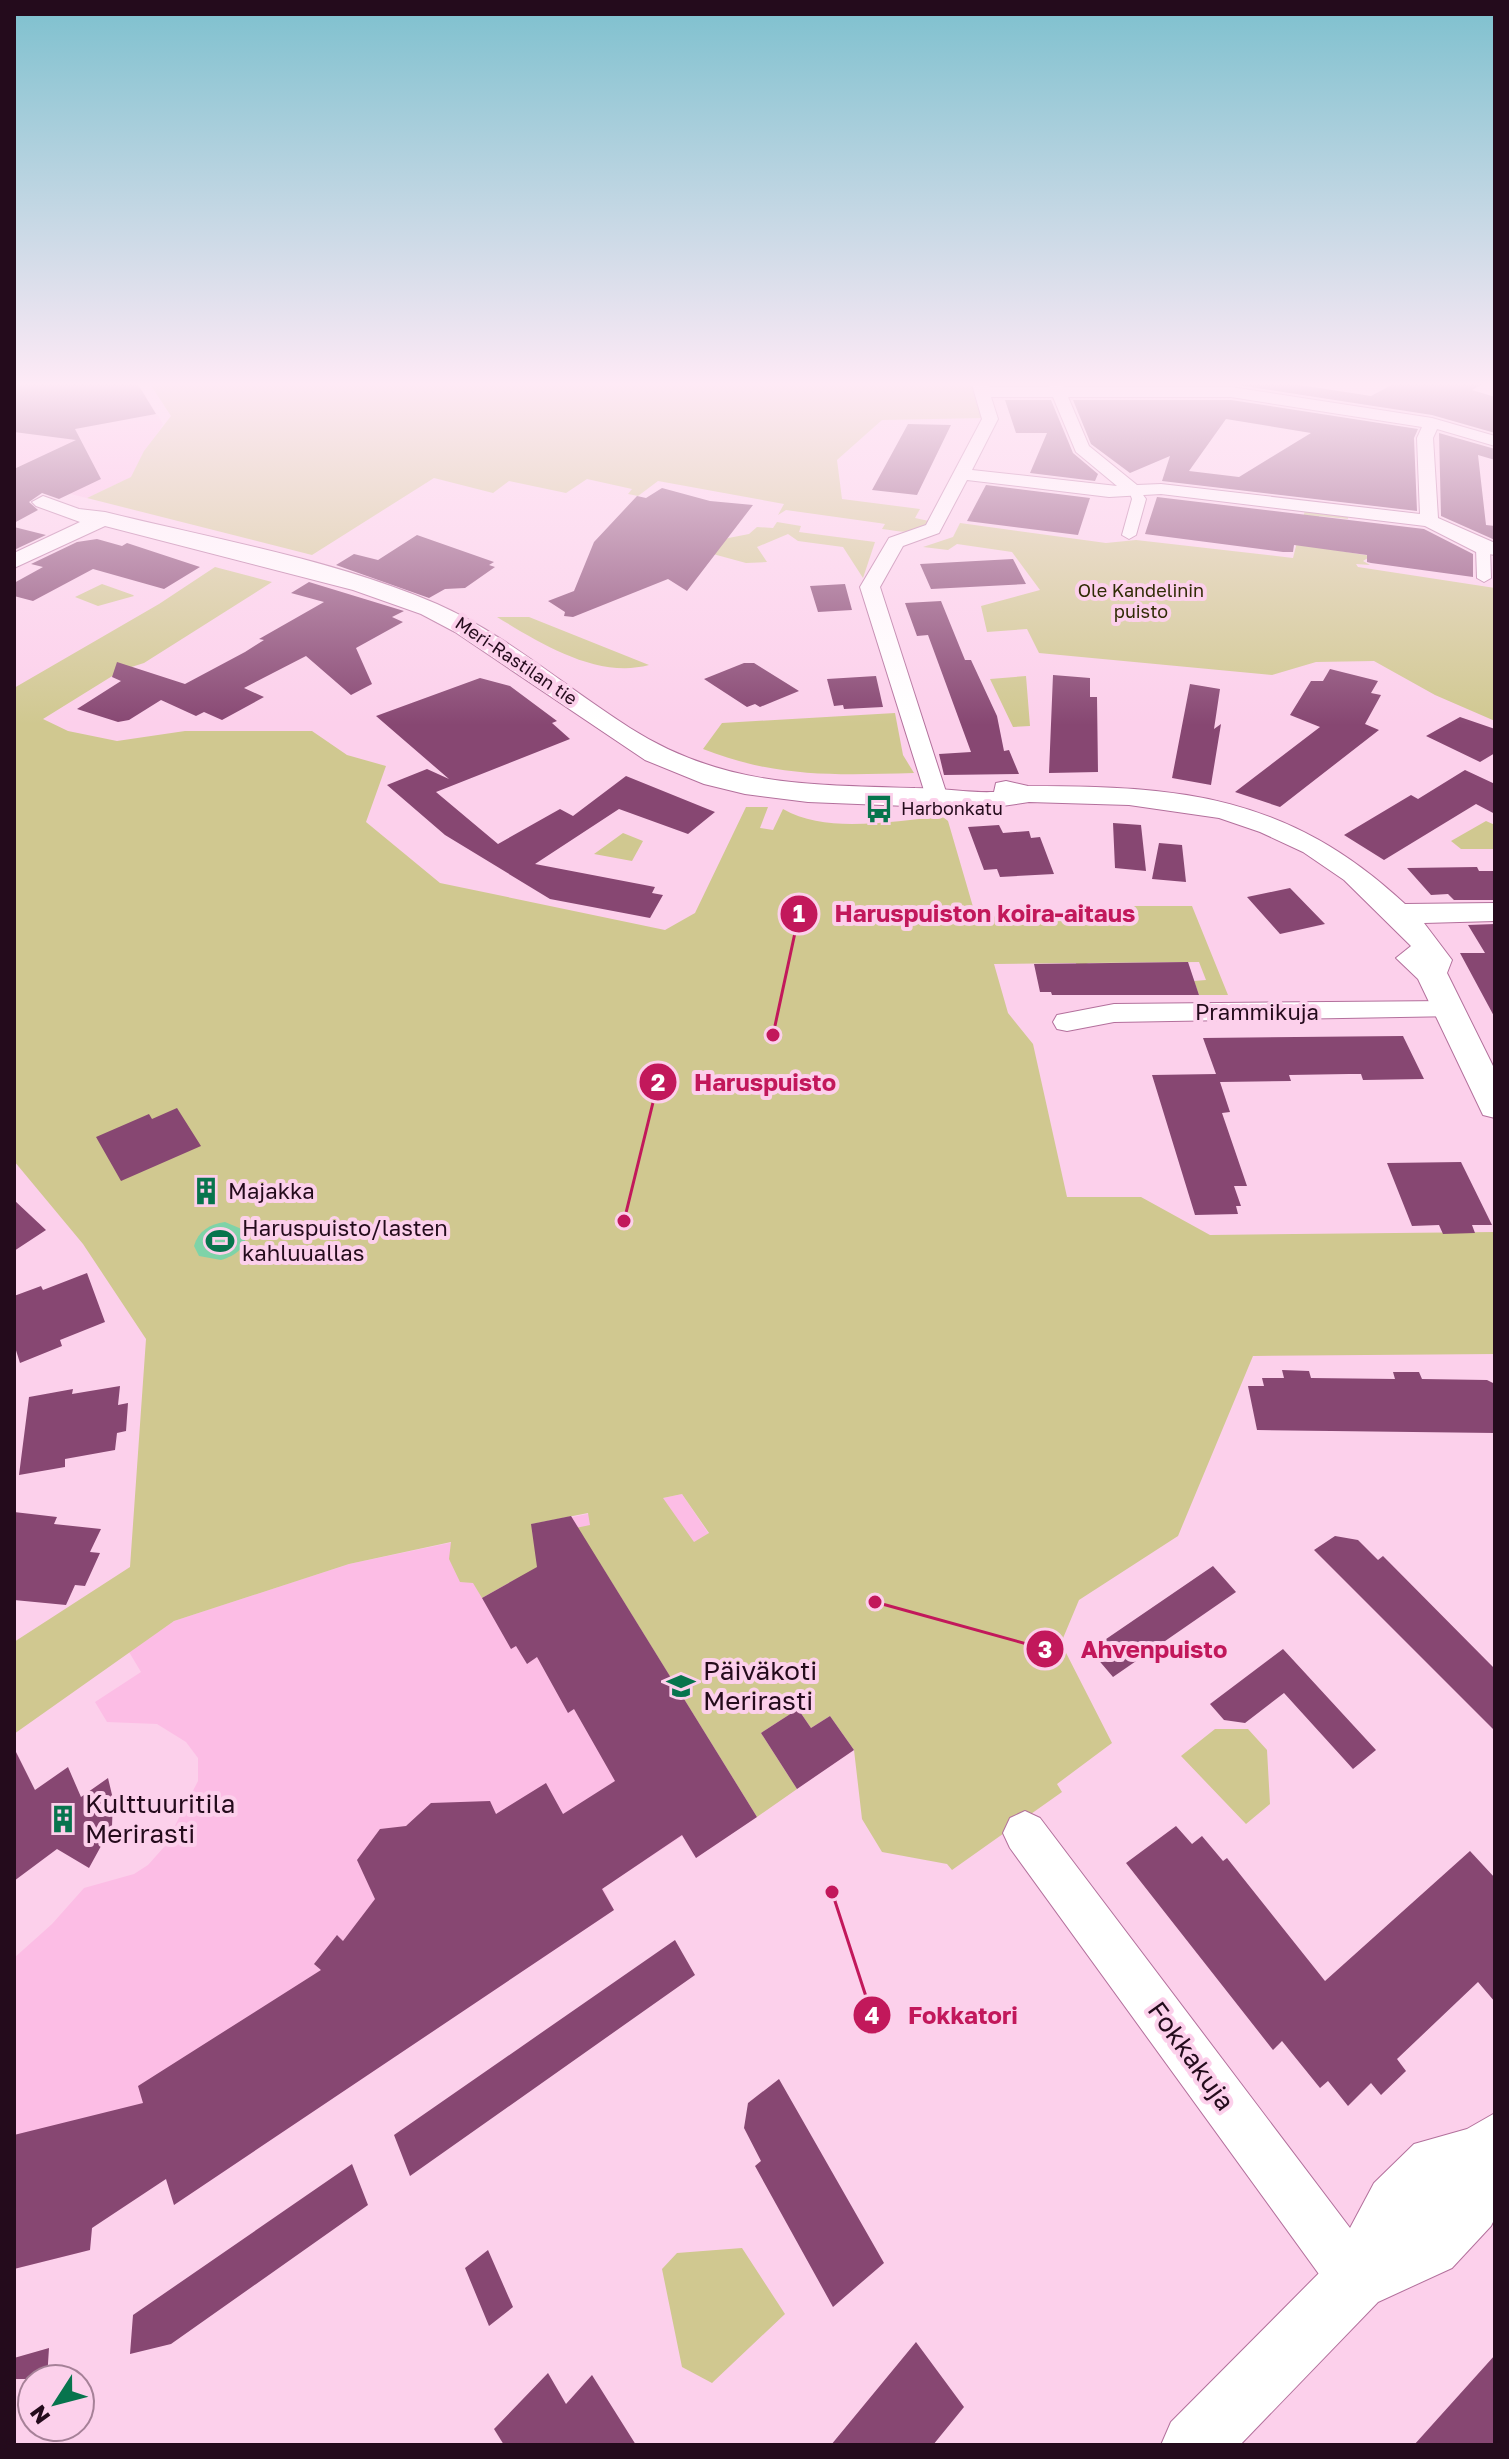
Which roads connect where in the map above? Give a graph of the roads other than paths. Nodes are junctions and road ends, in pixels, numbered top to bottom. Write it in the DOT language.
graph roads {
  1 [pos="951,496"];
  2 [pos="1137,496"];
  3 [pos="1218,496"];
  4 [pos="1428,496"];
  5 [pos="36,500"];
  6 [pos="90,516"];
  7 [pos="1429,521"];
  8 [pos="1129,535"];
  9 [pos="1489,548"];
  10 [pos="14,561"];
  11 [pos="1484,578"];
  12 [pos="935,795"];
  13 [pos="1495,912"];
  14 [pos="1397,914"];
  15 [pos="1448,1010"];
  16 [pos="1067,1022"];
  17 [pos="1495,1106"];
  18 [pos="1025,1833"];
  19 [pos="1489,2150"];
  20 [pos="1356,2280"];
  21 [pos="1194,2445"];
  1 -- 12 [label="street"];
  2 -- 8 [label="street"];
  3 -- 7 [label="street"];
  4 -- 7 [label="street"];
  5 -- 6 [label="street, Meri-Rastilan tie"];
  6 -- 10 [label="street"];
  6 -- 12 [label="street, Meri-Rastilan tie"];
  7 -- 9 [label="street"];
  9 -- 11 [label="street"];
  12 -- 14 [label="street, Meri-Rastilan tie"];
  13 -- 14 [label="street"];
  14 -- 15 [label="street, Meri-Rastilan tie"];
  15 -- 16 [label="street, Prammikuja"];
  15 -- 17 [label="street, Meri-Rastilan tie"];
  18 -- 20 [label="street, Fokkakuja"];
  19 -- 20 [label="street"];
  20 -- 21 [label="street"];
}
